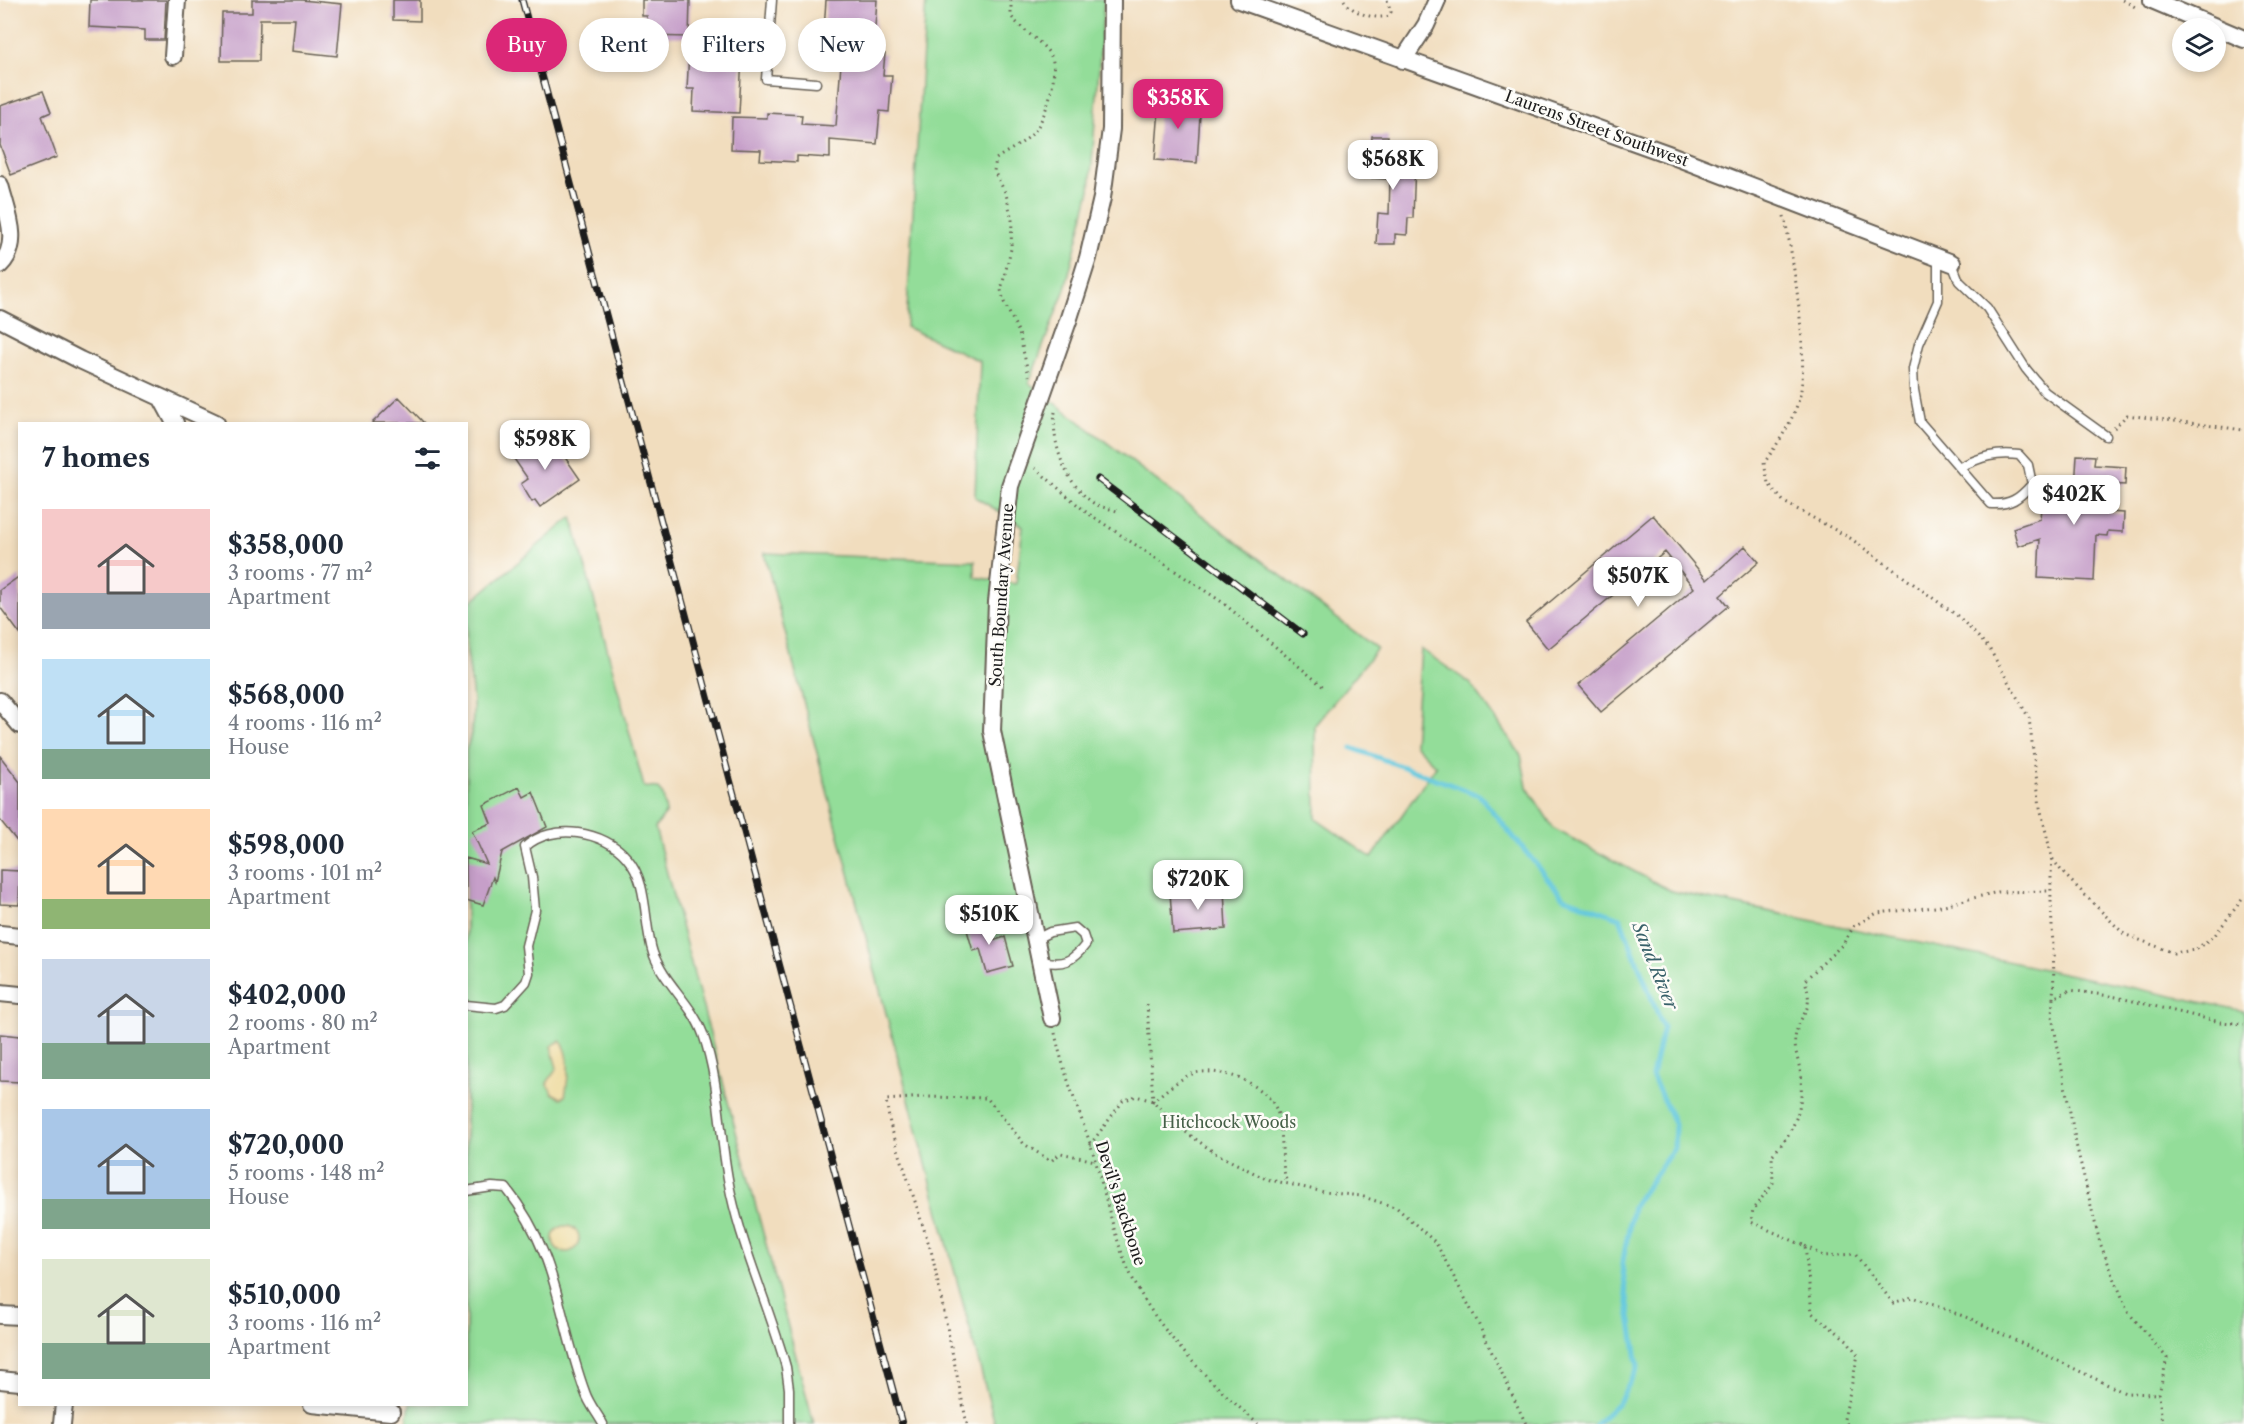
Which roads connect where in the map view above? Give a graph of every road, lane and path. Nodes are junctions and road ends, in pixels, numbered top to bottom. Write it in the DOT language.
graph roads {
  1 [pos="177,0"];
  2 [pos="772,0"];
  3 [pos="1011,0"];
  4 [pos="1112,0"];
  5 [pos="1239,0"];
  6 [pos="1344,0"];
  7 [pos="1387,0"];
  8 [pos="1437,0"];
  9 [pos="2151,0"];
  10 [pos="2244,39"];
  11 [pos="172,56"];
  12 [pos="1403,60"];
  13 [pos="816,83"];
  14 [pos="0,185"];
  15 [pos="1779,196"];
  16 [pos="1945,260"];
  17 [pos="0,265"];
  18 [pos="0,319"];
  19 [pos="1034,382"];
  20 [pos="162,399"];
  21 [pos="1056,405"];
  22 [pos="174,422"];
  23 [pos="214,422"];
  24 [pos="2244,430"];
  25 [pos="2106,436"];
  26 [pos="1020,455"];
  27 [pos="1960,467"];
  28 [pos="1119,512"];
  29 [pos="1326,689"];
  30 [pos="0,701"];
  31 [pos="18,723"];
  32 [pos="2052,858"];
  33 [pos="2049,891"];
  34 [pos="2244,897"];
  35 [pos="0,934"];
  36 [pos="18,936"];
  37 [pos="1036,939"];
  38 [pos="1042,961"];
  39 [pos="0,993"];
  40 [pos="18,995"];
  41 [pos="2054,998"];
  42 [pos="1147,1004"];
  43 [pos="468,1005"];
  44 [pos="1052,1018"];
  45 [pos="2244,1024"];
  46 [pos="1153,1101"];
  47 [pos="1090,1145"];
  48 [pos="1095,1161"];
  49 [pos="1287,1184"];
  50 [pos="468,1191"];
  51 [pos="1805,1246"];
  52 [pos="0,1315"];
  53 [pos="18,1316"];
  54 [pos="0,1380"];
  55 [pos="18,1382"];
  56 [pos="2158,1394"];
  57 [pos="64,1406"];
  58 [pos="330,1406"];
  59 [pos="391,1413"];
  60 [pos="62,1424"];
  61 [pos="603,1424"];
  62 [pos="789,1424"];
  63 [pos="967,1424"];
  64 [pos="1258,1424"];
  65 [pos="1526,1424"];
  66 [pos="1847,1424"];
  67 [pos="2162,1424"];
  1 -- 11 [label="street"];
  2 -- 13 [label="lane"];
  3 -- 19 [label="path"];
  4 -- 26 [label="street, South Boundary Avenue"];
  5 -- 12 [label="street, Laurens Street Southwest"];
  6 -- 7 [label="path"];
  8 -- 12 [label="street"];
  9 -- 10 [label="street"];
  12 -- 15 [label="street, Laurens Street Southwest"];
  14 -- 17 [label="street"];
  15 -- 16 [label="street, Laurens Street Southwest"];
  15 -- 32 [label="path"];
  16 -- 25 [label="lane"];
  16 -- 27 [label="lane"];
  18 -- 20 [label="street"];
  20 -- 22 [label="street"];
  20 -- 23 [label="street"];
  21 -- 28 [label="path"];
  24 -- 25 [label="path"];
  26 -- 29 [label="path"];
  26 -- 37 [label="street, South Boundary Avenue"];
  27 -- 27 [label="lane"];
  30 -- 31 [label="street"];
  32 -- 33 [label="path"];
  32 -- 34 [label="path"];
  33 -- 41 [label="path"];
  33 -- 51 [label="path"];
  35 -- 36 [label="street"];
  37 -- 38 [label="street, South Boundary Avenue"];
  37 -- 38 [label="lane"];
  38 -- 44 [label="street, South Boundary Avenue"];
  39 -- 40 [label="street"];
  41 -- 45 [label="path"];
  41 -- 56 [label="path"];
  42 -- 46 [label="path"];
  43 -- 62 [label="lane"];
  44 -- 47 [label="path, Devil's Backbone"];
  46 -- 47 [label="path"];
  46 -- 49 [label="path"];
  46 -- 49 [label="path"];
  47 -- 48 [label="path, Devil's Backbone"];
  48 -- 63 [label="path"];
  48 -- 64 [label="path, Devil's Backbone"];
  49 -- 65 [label="path"];
  50 -- 61 [label="lane"];
  51 -- 56 [label="path"];
  51 -- 66 [label="path"];
  52 -- 53 [label="street"];
  54 -- 55 [label="street"];
  56 -- 67 [label="path"];
  57 -- 60 [label="street"];
  58 -- 59 [label="street"];
}
